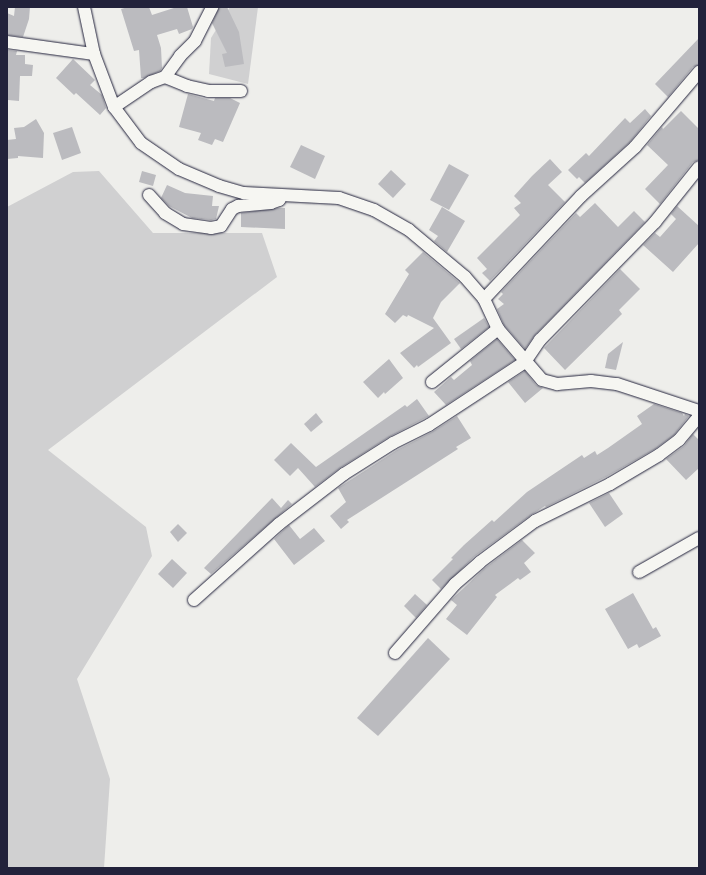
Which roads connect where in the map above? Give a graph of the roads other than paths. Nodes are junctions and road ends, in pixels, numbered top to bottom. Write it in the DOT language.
graph roads {
  1 [pos="84,7"];
  2 [pos="212,7"];
  3 [pos="7,42"];
  4 [pos="94,54"];
  5 [pos="699,72"];
  6 [pos="165,77"];
  7 [pos="241,91"];
  8 [pos="114,107"];
  9 [pos="699,167"];
  10 [pos="149,195"];
  11 [pos="282,196"];
  12 [pos="484,299"];
  13 [pos="498,329"];
  14 [pos="525,362"];
  15 [pos="432,382"];
  16 [pos="699,412"];
  17 [pos="699,416"];
  18 [pos="699,538"];
  19 [pos="638,572"];
  20 [pos="194,600"];
  21 [pos="395,653"];
  1 -- 4 [label="street"];
  2 -- 6 [label="street"];
  3 -- 4 [label="street"];
  4 -- 8 [label="street"];
  5 -- 12 [label="street"];
  6 -- 7 [label="street"];
  6 -- 8 [label="street"];
  8 -- 11 [label="street"];
  9 -- 14 [label="street"];
  10 -- 11 [label="street"];
  11 -- 12 [label="street"];
  12 -- 13 [label="street"];
  13 -- 14 [label="street"];
  13 -- 15 [label="street"];
  14 -- 16 [label="street"];
  14 -- 20 [label="street"];
  17 -- 21 [label="street"];
  18 -- 19 [label="street"];
}
